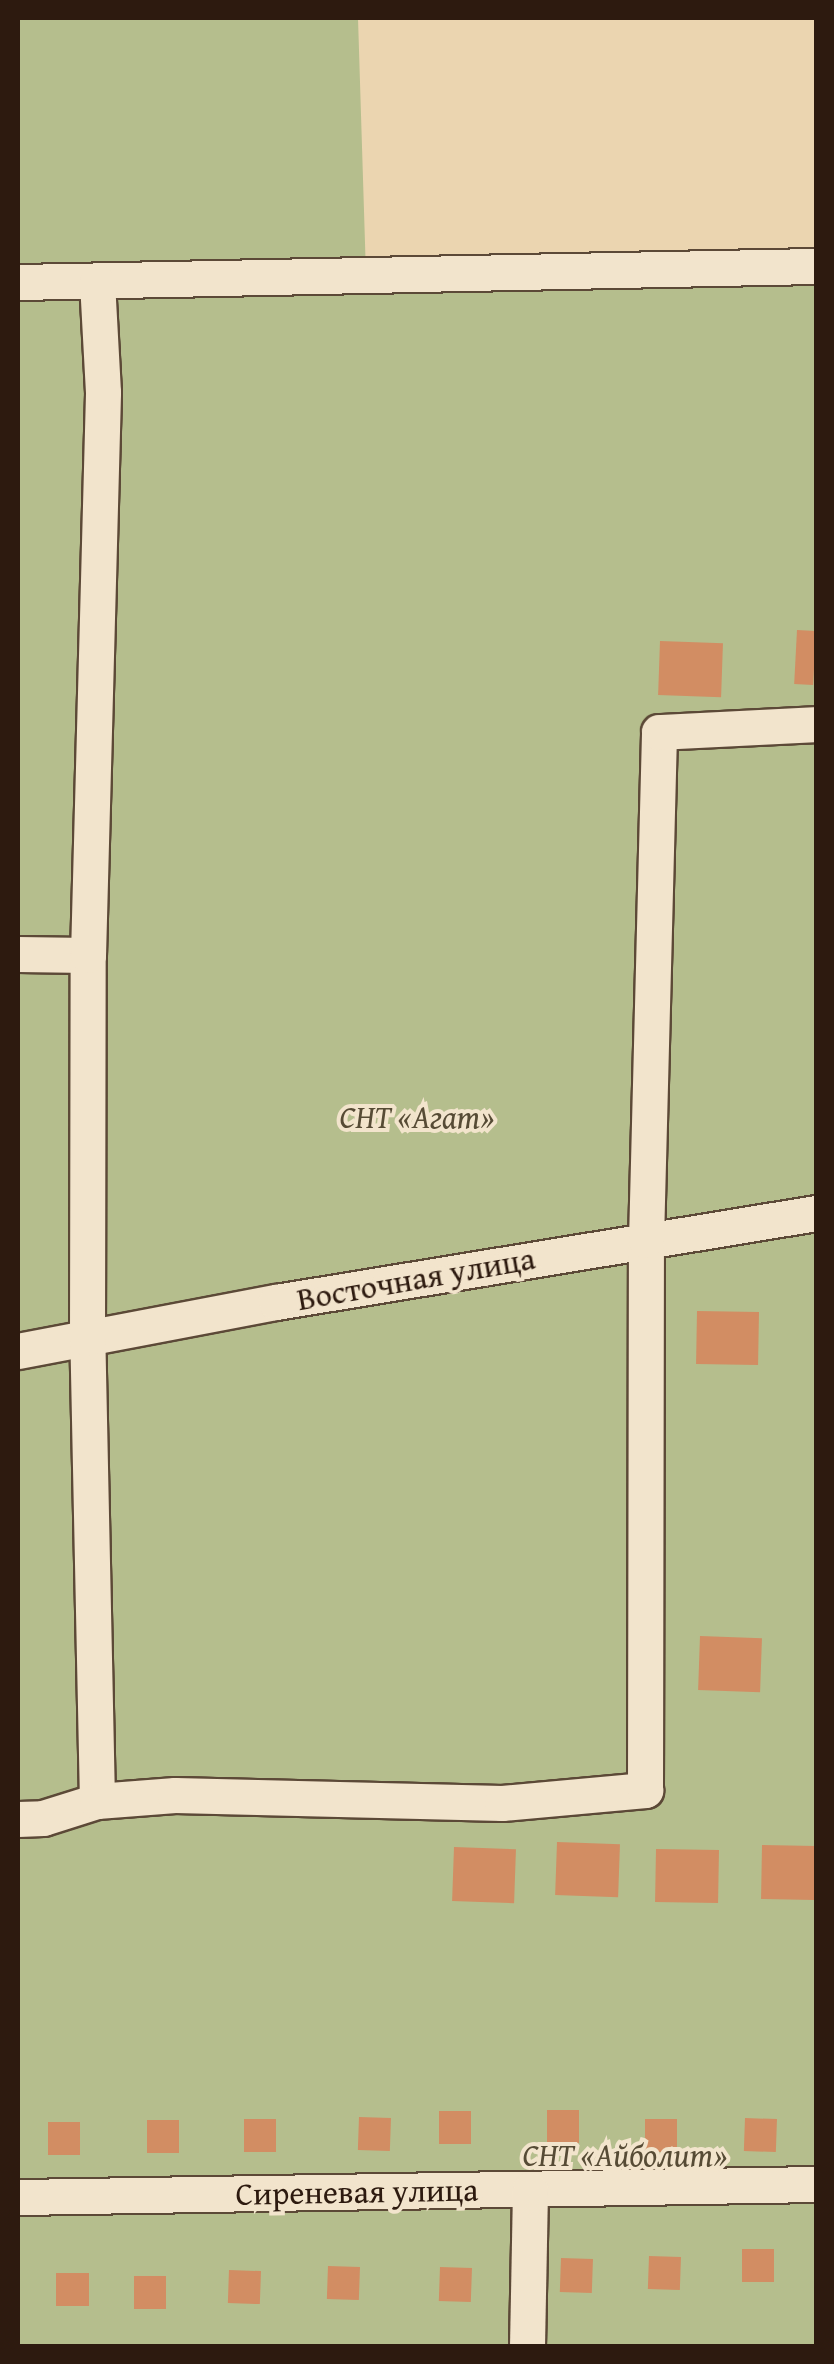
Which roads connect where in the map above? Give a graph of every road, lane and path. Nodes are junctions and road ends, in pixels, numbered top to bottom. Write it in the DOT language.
graph roads {
  1 [pos="816,266"];
  2 [pos="18,282"];
  3 [pos="97,282"];
  4 [pos="816,724"];
  5 [pos="18,954"];
  6 [pos="88,955"];
  7 [pos="816,1213"];
  8 [pos="646,1240"];
  9 [pos="87,1338"];
  10 [pos="18,1351"];
  11 [pos="96,1802"];
  12 [pos="18,1819"];
  13 [pos="816,2184"];
  14 [pos="530,2190"];
  15 [pos="18,2197"];
  16 [pos="527,2346"];
  1 -- 3 [label="street"];
  2 -- 3 [label="street"];
  3 -- 6 [label="street"];
  4 -- 8 [label="street"];
  5 -- 6 [label="street"];
  6 -- 9 [label="street"];
  7 -- 8 [label="street, Восточная улица"];
  8 -- 9 [label="street, Восточная улица"];
  8 -- 11 [label="street"];
  9 -- 10 [label="street, Восточная улица"];
  9 -- 11 [label="street"];
  11 -- 12 [label="street"];
  13 -- 14 [label="street, Сиреневая улица"];
  14 -- 15 [label="street, Сиреневая улица"];
  14 -- 16 [label="street"];
}
